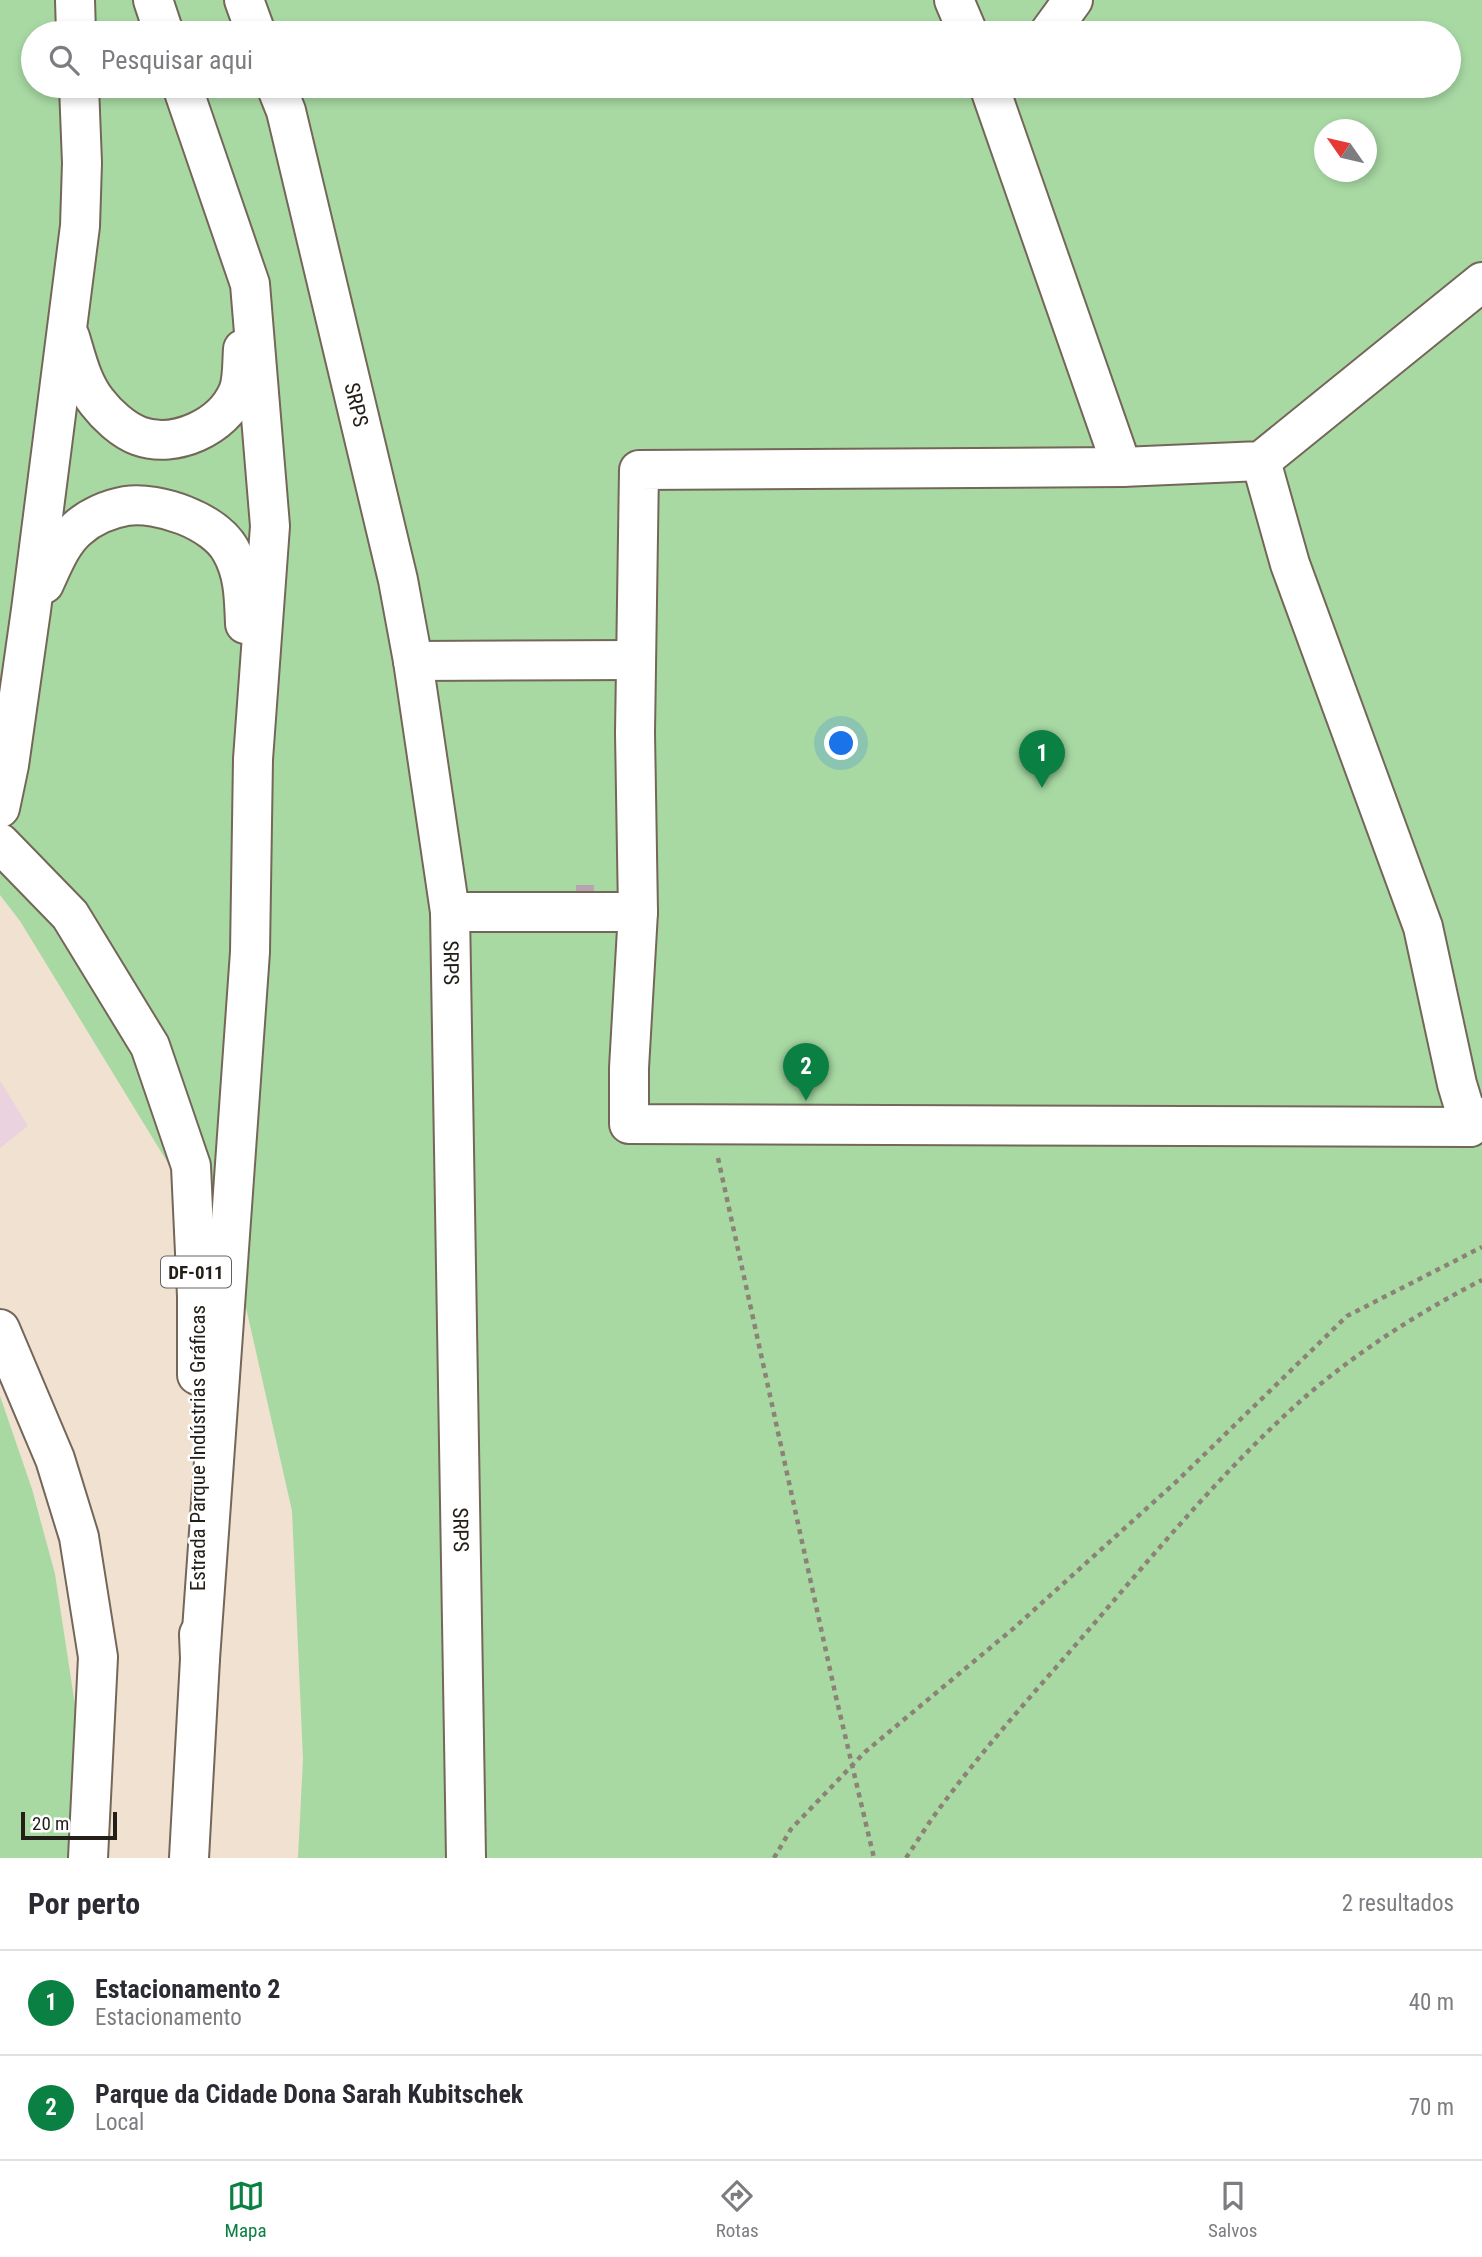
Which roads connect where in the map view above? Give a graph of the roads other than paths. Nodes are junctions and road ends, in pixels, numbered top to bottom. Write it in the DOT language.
graph roads {
  1 [pos="75,0"];
  2 [pos="153,0"];
  3 [pos="244,0"];
  4 [pos="954,0"];
  5 [pos="1073,0"];
  6 [pos="76,21"];
  7 [pos="160,21"];
  8 [pos="252,21"];
  9 [pos="963,21"];
  10 [pos="1058,21"];
  11 [pos="79,98"];
  12 [pos="186,98"];
  13 [pos="281,98"];
  14 [pos="1001,98"];
  15 [pos="1482,282"];
  16 [pos="250,284"];
  17 [pos="67,329"];
  18 [pos="1261,461"];
  19 [pos="1122,467"];
  20 [pos="31,610"];
  21 [pos="636,660"];
  22 [pos="413,661"];
  23 [pos="253,759"];
  24 [pos="0,808"];
  25 [pos="0,843"];
  26 [pos="450,912"];
  27 [pos="638,912"];
  28 [pos="1476,1122"];
  29 [pos="1,1326"];
  30 [pos="200,1659"];
  31 [pos="88,1858"];
  32 [pos="189,1858"];
  33 [pos="466,1858"];
  1 -- 6 [label="main road"];
  2 -- 7 [label="main road"];
  3 -- 8 [label="main road"];
  4 -- 9 [label="main road"];
  5 -- 10 [label="main road"];
  11 -- 17 [label="main road"];
  12 -- 16 [label="main road"];
  13 -- 22 [label="main road, SRPS"];
  14 -- 19 [label="main road"];
  15 -- 18 [label="main road"];
  16 -- 17 [label="main road"];
  16 -- 23 [label="main road"];
  17 -- 20 [label="main road"];
  18 -- 19 [label="main road"];
  18 -- 28 [label="main road"];
  19 -- 21 [label="main road"];
  20 -- 23 [label="main road"];
  20 -- 24 [label="main road"];
  21 -- 22 [label="main road"];
  21 -- 27 [label="main road"];
  22 -- 26 [label="main road, SRPS"];
  23 -- 30 [label="main road"];
  25 -- 30 [label="main road, Estrada Parque Indústrias Gráficas / DF-011"];
  26 -- 27 [label="main road"];
  26 -- 33 [label="main road, SRPS"];
  27 -- 28 [label="main road"];
  29 -- 31 [label="main road"];
  30 -- 32 [label="main road, Estrada Parque Indústrias Gráficas / DF-011"];
}
